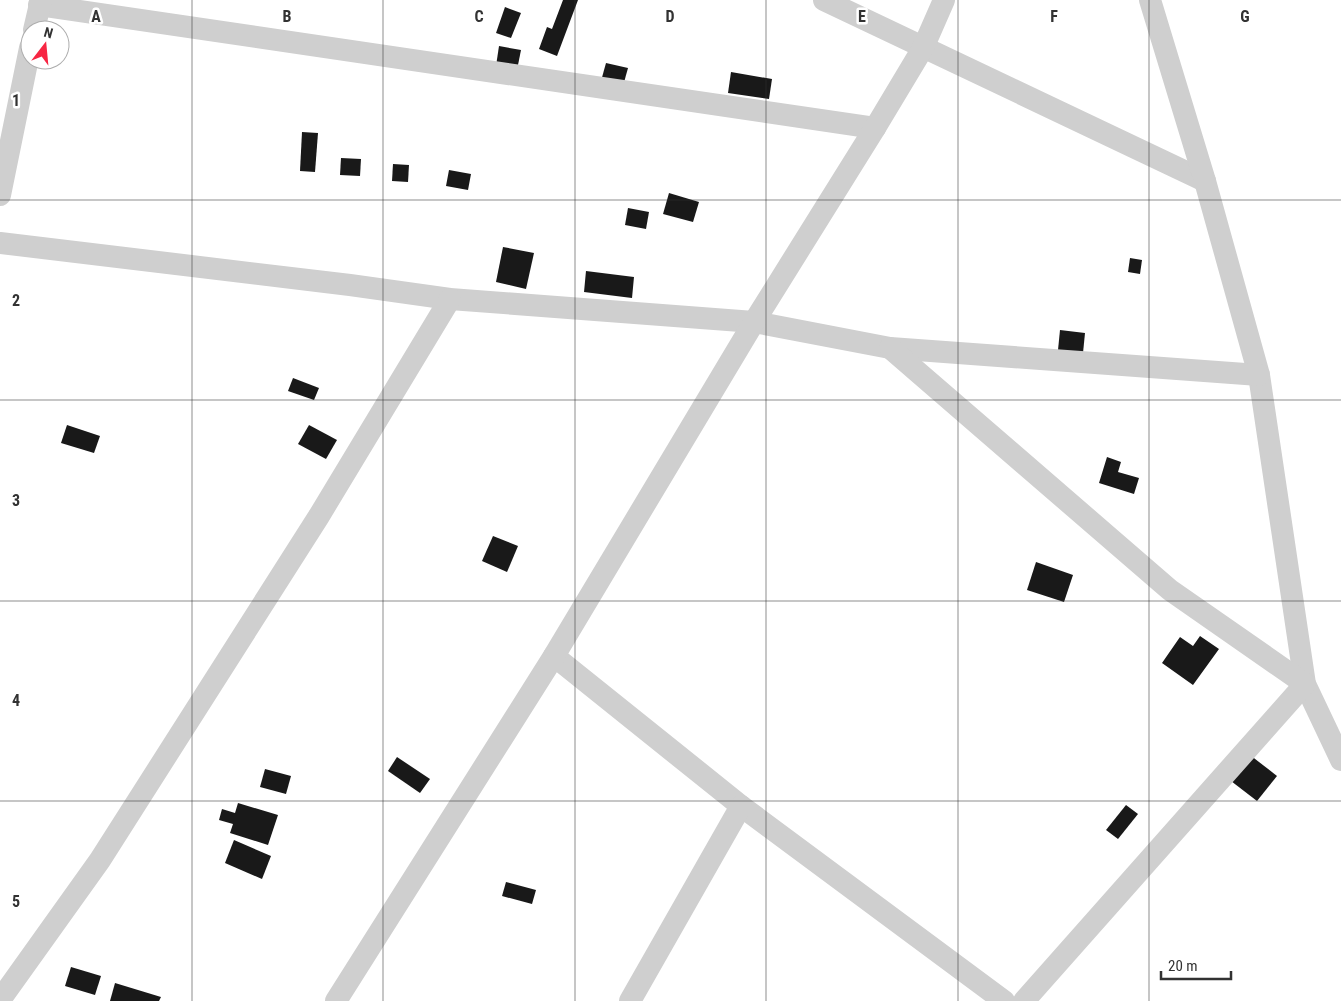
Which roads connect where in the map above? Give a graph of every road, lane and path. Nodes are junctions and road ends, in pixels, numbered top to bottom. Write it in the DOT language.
graph roads {
  1 [pos="824,0"];
  2 [pos="944,0"];
  3 [pos="1150,0"];
  4 [pos="40,3"];
  5 [pos="36,20"];
  6 [pos="923,48"];
  7 [pos="26,70"];
  8 [pos="875,128"];
  9 [pos="1205,181"];
  10 [pos="0,195"];
  11 [pos="0,243"];
  12 [pos="450,299"];
  13 [pos="754,322"];
  14 [pos="890,348"];
  15 [pos="1259,375"];
  16 [pos="554,656"];
  17 [pos="1304,684"];
  18 [pos="1341,760"];
  19 [pos="741,806"];
  20 [pos="0,1000"];
  21 [pos="336,1001"];
  22 [pos="630,1001"];
  23 [pos="1004,1001"];
  24 [pos="1024,1001"];
  1 -- 6 [label="street"];
  2 -- 6 [label="street"];
  3 -- 9 [label="street"];
  4 -- 5 [label="street"];
  4 -- 8 [label="street"];
  6 -- 8 [label="street"];
  6 -- 9 [label="street"];
  7 -- 10 [label="street"];
  8 -- 13 [label="street"];
  9 -- 15 [label="street"];
  11 -- 12 [label="street"];
  12 -- 13 [label="street"];
  12 -- 20 [label="street"];
  13 -- 14 [label="street"];
  13 -- 16 [label="street"];
  14 -- 15 [label="street"];
  14 -- 17 [label="street"];
  15 -- 17 [label="street"];
  16 -- 19 [label="street"];
  16 -- 21 [label="street"];
  17 -- 18 [label="street"];
  17 -- 24 [label="street"];
  19 -- 22 [label="street"];
  19 -- 23 [label="street"];
}
